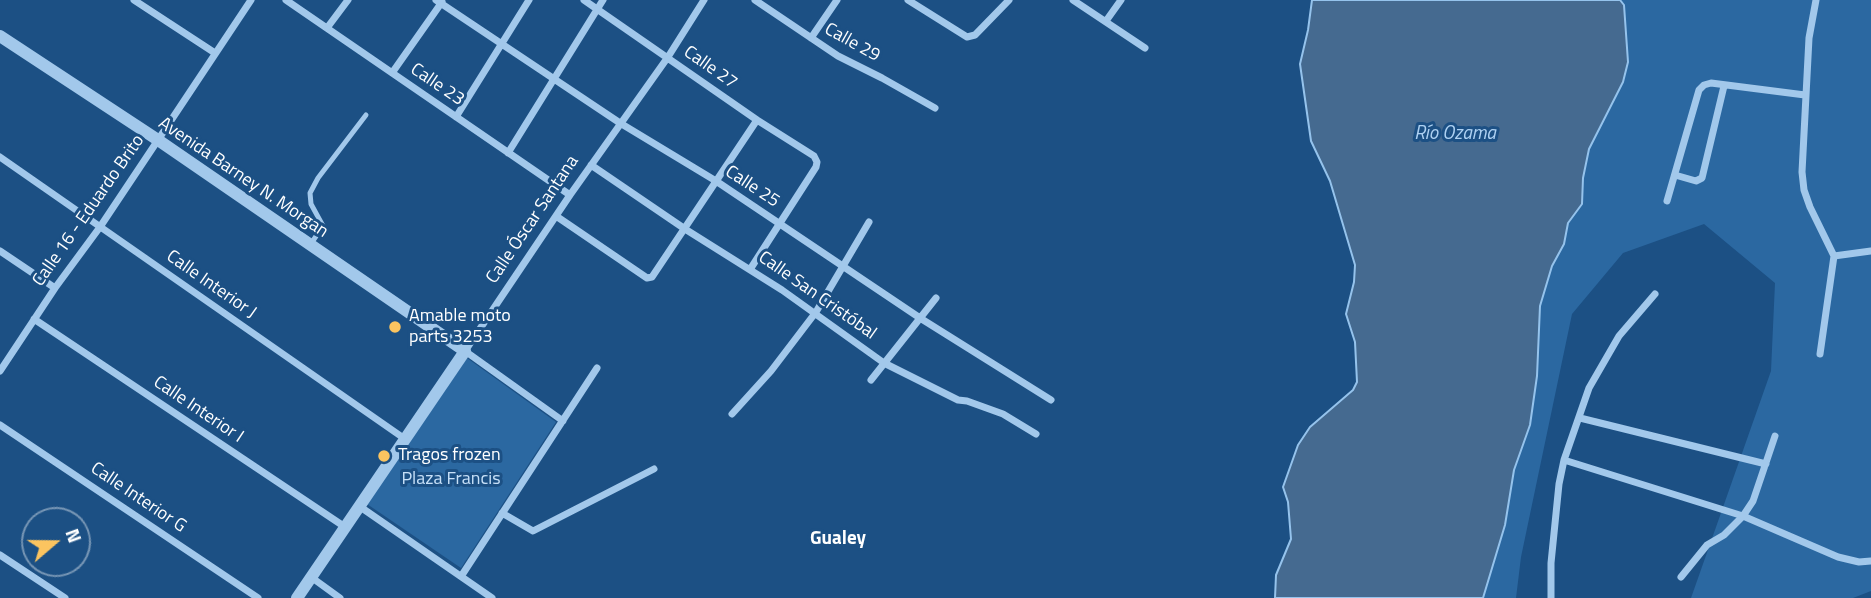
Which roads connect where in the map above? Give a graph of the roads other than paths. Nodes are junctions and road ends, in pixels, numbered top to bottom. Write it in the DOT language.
graph roads {
  1 [pos="134,0"];
  2 [pos="251,0"];
  3 [pos="286,0"];
  4 [pos="348,0"];
  5 [pos="529,0"];
  6 [pos="584,0"];
  7 [pos="603,0"];
  8 [pos="704,0"];
  9 [pos="755,0"];
  10 [pos="837,0"];
  11 [pos="908,0"];
  12 [pos="1009,0"];
  13 [pos="1073,0"];
  14 [pos="1121,0"];
  15 [pos="1816,0"];
  16 [pos="440,1"];
  17 [pos="597,9"];
  18 [pos="1106,21"];
  19 [pos="327,28"];
  20 [pos="0,36"];
  21 [pos="811,38"];
  22 [pos="502,44"];
  23 [pos="1145,48"];
  24 [pos="215,53"];
  25 [pos="668,57"];
  26 [pos="392,73"];
  27 [pos="554,78"];
  28 [pos="1724,86"];
  29 [pos="1805,95"];
  30 [pos="935,108"];
  31 [pos="366,115"];
  32 [pos="456,117"];
  33 [pos="757,120"];
  34 [pos="620,123"];
  35 [pos="158,140"];
  36 [pos="508,153"];
  37 [pos="0,157"];
  38 [pos="591,165"];
  39 [pos="1675,175"];
  40 [pos="716,181"];
  41 [pos="570,195"];
  42 [pos="1667,201"];
  43 [pos="556,216"];
  44 [pos="869,222"];
  45 [pos="780,223"];
  46 [pos="100,227"];
  47 [pos="685,229"];
  48 [pos="310,245"];
  49 [pos="0,251"];
  50 [pos="1871,251"];
  51 [pos="1834,256"];
  52 [pos="843,267"];
  53 [pos="751,268"];
  54 [pos="55,288"];
  55 [pos="1655,294"];
  56 [pos="936,298"];
  57 [pos="816,312"];
  58 [pos="920,318"];
  59 [pos="34,319"];
  60 [pos="465,351"];
  61 [pos="1820,355"];
  62 [pos="884,363"];
  63 [pos="1,366"];
  64 [pos="597,368"];
  65 [pos="871,380"];
  66 [pos="1051,400"];
  67 [pos="732,414"];
  68 [pos="1580,418"];
  69 [pos="563,421"];
  70 [pos="0,425"];
  71 [pos="1035,434"];
  72 [pos="1775,436"];
  73 [pos="405,439"];
  74 [pos="1564,460"];
  75 [pos="1766,464"];
  76 [pos="654,469"];
  77 [pos="359,506"];
  78 [pos="502,513"];
  79 [pos="1744,516"];
  80 [pos="345,527"];
  81 [pos="0,555"];
  82 [pos="1871,561"];
  83 [pos="462,575"];
  84 [pos="311,577"];
  85 [pos="1681,577"];
  86 [pos="65,598"];
  87 [pos="258,598"];
  88 [pos="297,598"];
  89 [pos="340,598"];
  90 [pos="492,598"];
  91 [pos="1551,598"];
  1 -- 24 [label="street"];
  2 -- 24 [label="street, Calle 16 - Eduardo Brito"];
  3 -- 19 [label="street, Calle 23"];
  4 -- 19 [label="street"];
  5 -- 22 [label="street"];
  6 -- 17 [label="street, Calle 27"];
  7 -- 17 [label="street"];
  8 -- 25 [label="street, Calle Óscar Santana"];
  9 -- 21 [label="street, Calle 29"];
  10 -- 21 [label="street"];
  11 -- 12 [label="street"];
  13 -- 18 [label="street"];
  14 -- 18 [label="street"];
  15 -- 29 [label="street"];
  16 -- 22 [label="street, Calle 25"];
  16 -- 26 [label="street"];
  17 -- 25 [label="street, Calle 27"];
  17 -- 27 [label="street"];
  18 -- 23 [label="street"];
  19 -- 26 [label="street, Calle 23"];
  20 -- 35 [label="street, Avenida Barney N. Morgan"];
  21 -- 30 [label="street, Calle 29"];
  22 -- 27 [label="street, Calle 25"];
  22 -- 32 [label="street"];
  24 -- 35 [label="street, Calle 16 - Eduardo Brito"];
  25 -- 33 [label="street, Calle 27"];
  25 -- 34 [label="street, Calle Óscar Santana"];
  26 -- 32 [label="street, Calle 23"];
  27 -- 34 [label="street, Calle 25"];
  27 -- 36 [label="street"];
  28 -- 29 [label="street"];
  28 -- 39 [label="street"];
  28 -- 39 [label="street"];
  29 -- 51 [label="street"];
  31 -- 48 [label="lane"];
  32 -- 36 [label="street, Calle 23"];
  33 -- 40 [label="street"];
  33 -- 45 [label="street, Calle 27"];
  34 -- 38 [label="street, Calle Óscar Santana"];
  34 -- 40 [label="street, Calle 25"];
  35 -- 46 [label="street, Calle 16 - Eduardo Brito"];
  35 -- 48 [label="street, Avenida Barney N. Morgan"];
  36 -- 41 [label="street, Calle 23"];
  37 -- 46 [label="street, Calle Interior J"];
  38 -- 41 [label="street, Calle Óscar Santana"];
  38 -- 47 [label="street, Calle San Cristóbal"];
  39 -- 42 [label="street"];
  40 -- 45 [label="street, Calle 25"];
  40 -- 47 [label="street"];
  41 -- 43 [label="street, Calle Óscar Santana"];
  43 -- 47 [label="street"];
  43 -- 60 [label="street, Calle Óscar Santana"];
  44 -- 52 [label="street"];
  45 -- 52 [label="street, Calle 25"];
  45 -- 53 [label="street"];
  46 -- 54 [label="street, Calle 16 - Eduardo Brito"];
  46 -- 73 [label="street, Calle Interior J"];
  47 -- 53 [label="street, Calle San Cristóbal"];
  48 -- 60 [label="street, Avenida Barney N. Morgan"];
  49 -- 54 [label="street"];
  50 -- 51 [label="street"];
  51 -- 61 [label="street"];
  52 -- 57 [label="street"];
  52 -- 58 [label="street, Calle 25"];
  53 -- 57 [label="street, Calle San Cristóbal"];
  54 -- 59 [label="street, Calle 16 - Eduardo Brito"];
  55 -- 68 [label="street"];
  56 -- 58 [label="street"];
  57 -- 62 [label="street, Calle San Cristóbal"];
  57 -- 67 [label="street"];
  58 -- 62 [label="street"];
  58 -- 66 [label="street, Calle 25"];
  59 -- 63 [label="street, Calle 16 - Eduardo Brito"];
  59 -- 80 [label="street, Calle Interior I"];
  60 -- 69 [label="street"];
  60 -- 73 [label="street, Calle Óscar Santana"];
  62 -- 65 [label="street"];
  62 -- 71 [label="street, Calle San Cristóbal"];
  64 -- 69 [label="street"];
  68 -- 74 [label="street"];
  68 -- 75 [label="street"];
  69 -- 78 [label="street"];
  70 -- 87 [label="street, Calle Interior G"];
  72 -- 75 [label="street"];
  73 -- 77 [label="street, Calle Óscar Santana"];
  74 -- 79 [label="street"];
  74 -- 91 [label="street"];
  75 -- 79 [label="street"];
  76 -- 78 [label="street"];
  77 -- 80 [label="street, Calle Óscar Santana"];
  77 -- 83 [label="street"];
  78 -- 83 [label="street"];
  79 -- 82 [label="street"];
  79 -- 85 [label="street"];
  80 -- 84 [label="street, Calle Óscar Santana"];
  81 -- 86 [label="street"];
  83 -- 90 [label="street"];
  84 -- 88 [label="street, Calle Óscar Santana"];
  84 -- 89 [label="street"];
}
